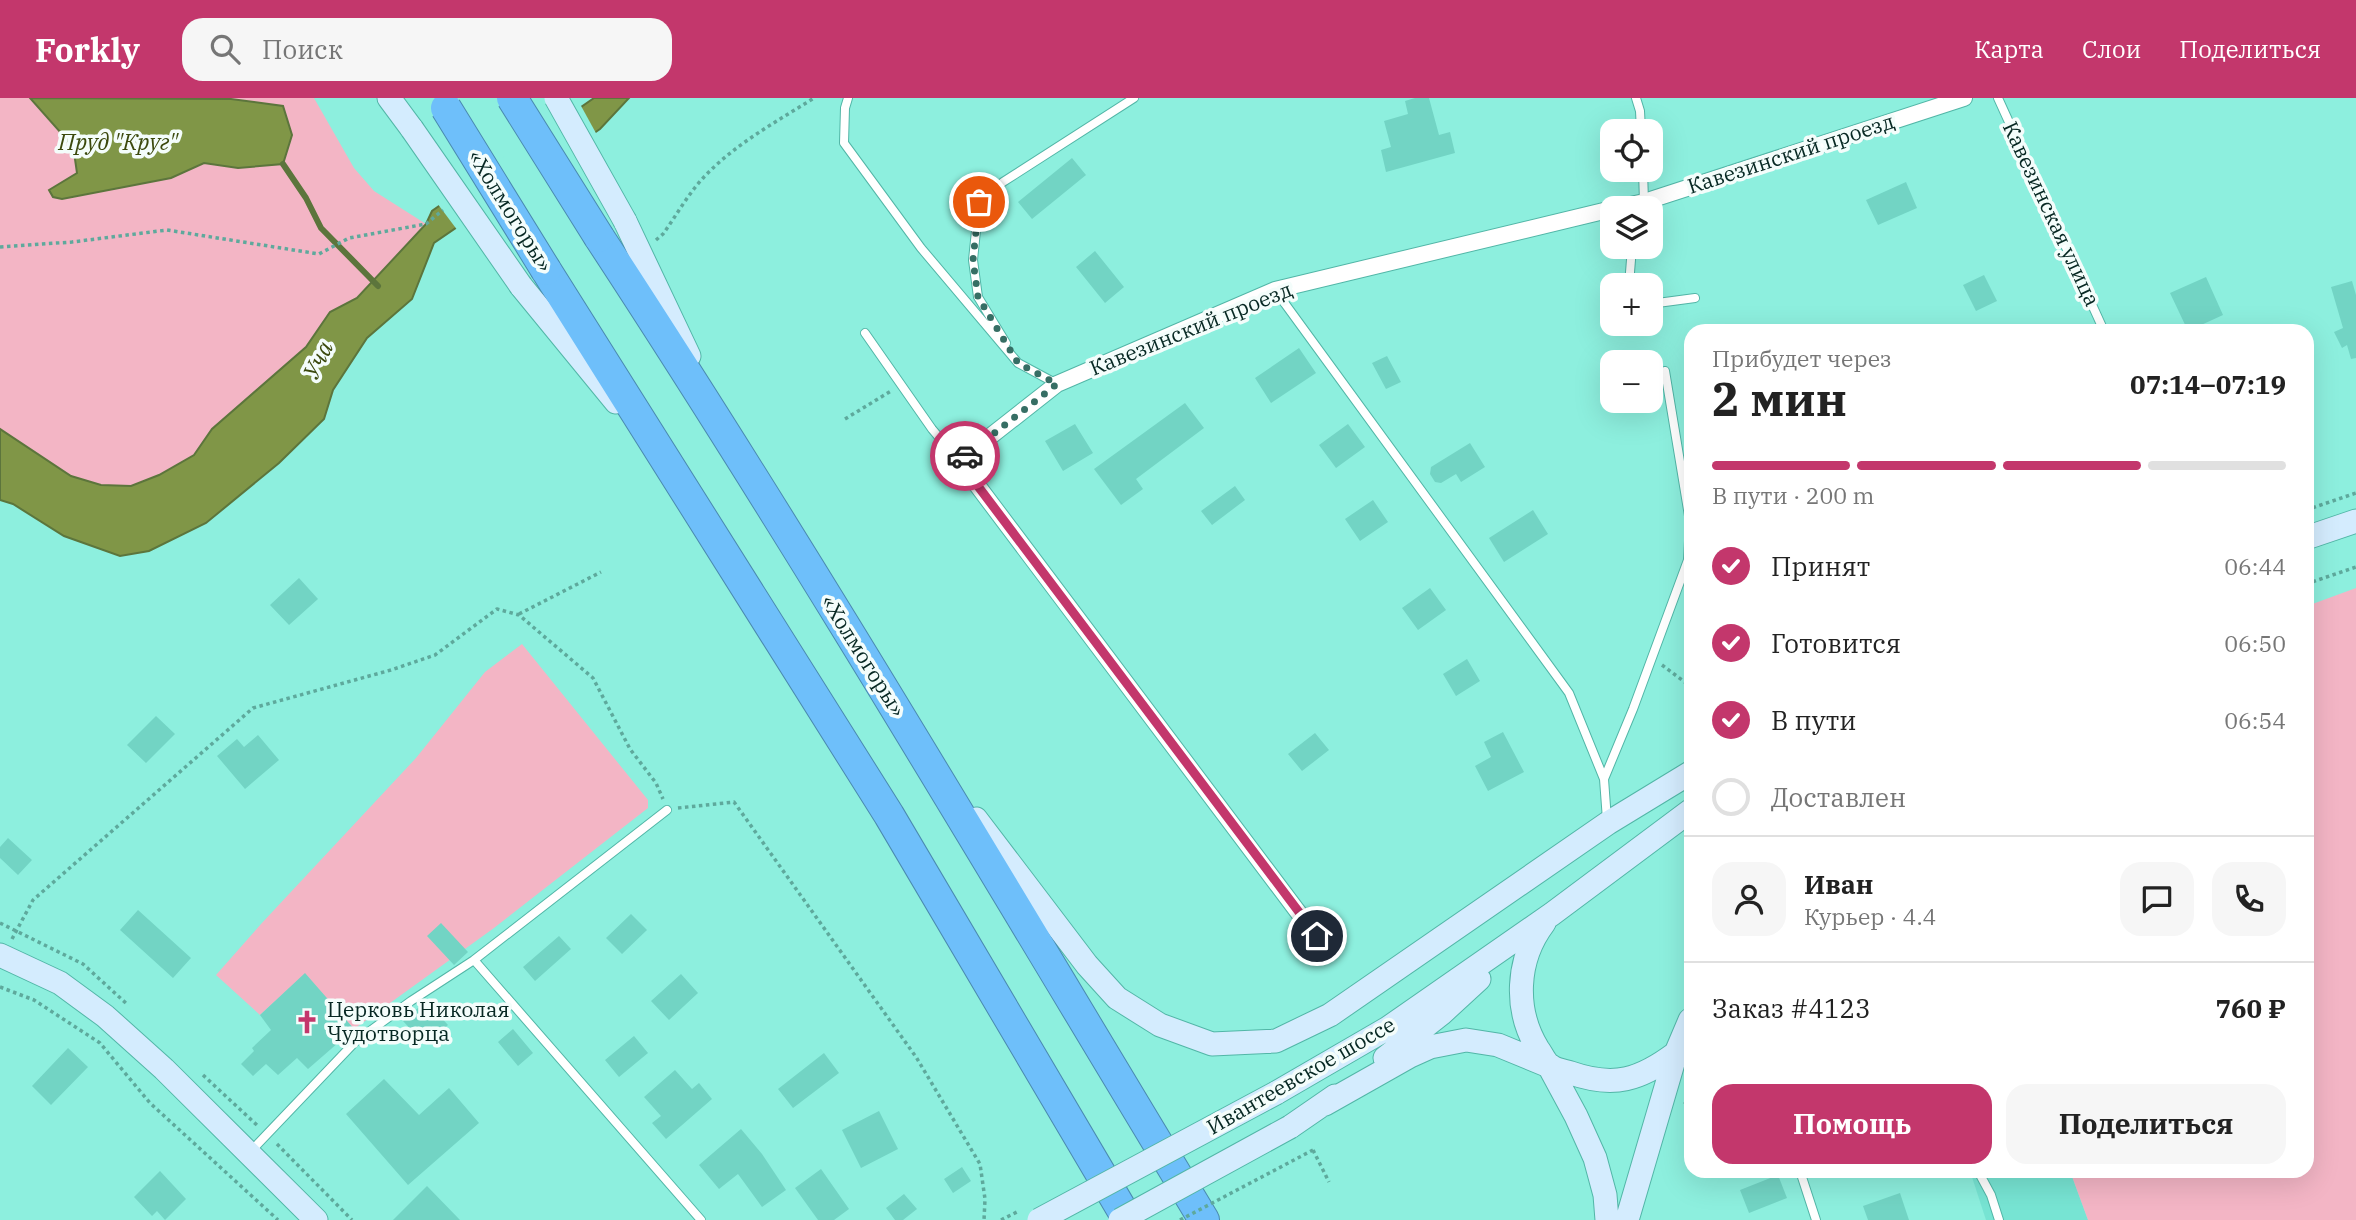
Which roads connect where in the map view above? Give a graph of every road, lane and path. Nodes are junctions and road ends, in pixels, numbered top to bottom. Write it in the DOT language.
graph roads {
  1 [pos="389,98"];
  2 [pos="512,98"];
  3 [pos="556,98"];
  4 [pos="814,98"];
  5 [pos="848,98"];
  6 [pos="1134,98"];
  7 [pos="1636,98"];
  8 [pos="1964,98"];
  9 [pos="1998,98"];
  10 [pos="443,103"];
  11 [pos="1640,119"];
  12 [pos="1663,198"];
  13 [pos="446,207"];
  14 [pos="1600,212"];
  15 [pos="648,246"];
  16 [pos="0,247"];
  17 [pos="1275,290"];
  18 [pos="1695,298"];
  19 [pos="1663,302"];
  20 [pos="2101,324"];
  21 [pos="865,333"];
  22 [pos="1018,363"];
  23 [pos="1665,370"];
  24 [pos="901,384"];
  25 [pos="1057,384"];
  26 [pos="845,419"];
  27 [pos="731,445"];
  28 [pos="959,461"];
  29 [pos="665,463"];
  30 [pos="1684,486"];
  31 [pos="2356,493"];
  32 [pos="2314,507"];
  33 [pos="2356,521"];
  34 [pos="2314,535"];
  35 [pos="2356,567"];
  36 [pos="1684,571"];
  37 [pos="601,572"];
  38 [pos="2314,581"];
  39 [pos="519,615"];
  40 [pos="1652,657"];
  41 [pos="1684,681"];
  42 [pos="899,714"];
  43 [pos="1684,777"];
  44 [pos="1604,779"];
  45 [pos="667,810"];
  46 [pos="1684,815"];
  47 [pos="1608,823"];
  48 [pos="1552,914"];
  49 [pos="1317,936"];
  50 [pos="2,956"];
  51 [pos="474,960"];
  52 [pos="0,987"];
  53 [pos="1684,1034"];
  54 [pos="1676,1053"];
  55 [pos="1549,1066"];
  56 [pos="1325,1104"];
  57 [pos="248,1153"];
  58 [pos="1802,1178"];
  59 [pos="1982,1178"];
  60 [pos="1329,1182"];
  61 [pos="278,1220"];
  62 [pos="316,1220"];
  63 [pos="701,1220"];
  64 [pos="984,1220"];
  65 [pos="1039,1220"];
  66 [pos="1120,1220"];
  67 [pos="1128,1220"];
  68 [pos="1180,1220"];
  69 [pos="1204,1220"];
  70 [pos="1607,1220"];
  71 [pos="1627,1220"];
  72 [pos="1816,1220"];
  73 [pos="1999,1220"];
  1 -- 29 [label="main road, bridge"];
  2 -- 27 [label="highway, «Холмогоры», bridge"];
  3 -- 27 [label="main road, bridge"];
  4 -- 15 [label="path"];
  5 -- 22 [label="lane"];
  6 -- 22 [label="lane"];
  7 -- 11 [label="lane"];
  8 -- 12 [label="street, Кавезинский проезд"];
  9 -- 20 [label="lane, Кавезинская улица"];
  10 -- 29 [label="highway, «Холмогоры», bridge"];
  13 -- 16 [label="path"];
  14 -- 17 [label="street, Кавезинский проезд"];
  17 -- 25 [label="street, Кавезинский проезд"];
  17 -- 44 [label="lane"];
  18 -- 19 [label="lane"];
  21 -- 24 [label="lane"];
  22 -- 25 [label="lane"];
  23 -- 30 [label="lane"];
  24 -- 26 [label="path"];
  24 -- 28 [label="lane"];
  25 -- 28 [label="street, Кавезинский проезд"];
  27 -- 42 [label="highway, «Холмогоры»"];
  28 -- 49 [label="street"];
  29 -- 67 [label="highway, «Холмогоры»"];
  31 -- 32 [label="path"];
  33 -- 34 [label="main road"];
  35 -- 38 [label="path"];
  36 -- 40 [label="lane"];
  37 -- 39 [label="path"];
  39 -- 45 [label="path"];
  39 -- 50 [label="path"];
  40 -- 41 [label="path"];
  40 -- 44 [label="lane"];
  42 -- 47 [label="main road"];
  42 -- 69 [label="highway, «Холмогоры»"];
  43 -- 47 [label="main road"];
  44 -- 47 [label="lane"];
  45 -- 51 [label="lane"];
  45 -- 64 [label="path"];
  46 -- 48 [label="main road, Ивантеевское шоссе"];
  48 -- 55 [label="main road"];
  48 -- 56 [label="main road, Ивантеевское шоссе"];
  48 -- 65 [label="main road, Ивантеевское шоссе, bridge"];
  50 -- 57 [label="main road"];
  51 -- 57 [label="lane"];
  51 -- 63 [label="lane"];
  52 -- 61 [label="path"];
  53 -- 54 [label="main road"];
  54 -- 55 [label="main road"];
  54 -- 71 [label="main road"];
  55 -- 56 [label="main road"];
  55 -- 70 [label="main road"];
  56 -- 66 [label="main road, Ивантеевское шоссе, bridge"];
  57 -- 62 [label="main road"];
  58 -- 72 [label="lane"];
  59 -- 73 [label="lane"];
  60 -- 68 [label="path, bridge"];
}
